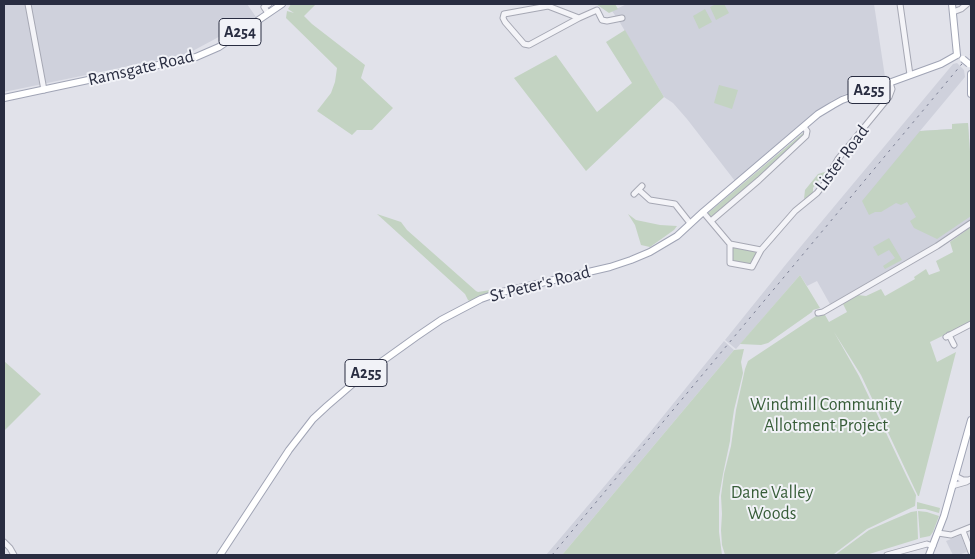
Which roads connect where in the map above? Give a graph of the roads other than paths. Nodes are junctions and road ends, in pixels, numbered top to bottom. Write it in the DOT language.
graph roads {
  1 [pos="28,4"];
  2 [pos="269,4"];
  3 [pos="282,4"];
  4 [pos="900,4"];
  5 [pos="952,4"];
  6 [pos="967,4"];
  7 [pos="954,12"];
  8 [pos="268,13"];
  9 [pos="579,18"];
  10 [pos="622,18"];
  11 [pos="960,57"];
  12 [pos="970,65"];
  13 [pos="971,74"];
  14 [pos="910,75"];
  15 [pos="890,83"];
  16 [pos="44,90"];
  17 [pos="971,94"];
  18 [pos="4,98"];
  19 [pos="804,127"];
  20 [pos="634,194"];
  21 [pos="702,212"];
  22 [pos="711,221"];
  23 [pos="690,223"];
  24 [pos="971,224"];
  25 [pos="730,244"];
  26 [pos="762,250"];
  27 [pos="818,314"];
  28 [pos="971,324"];
  29 [pos="954,345"];
  30 [pos="971,420"];
  31 [pos="970,432"];
  32 [pos="955,476"];
  33 [pos="970,480"];
  34 [pos="952,486"];
  35 [pos="971,527"];
  36 [pos="963,531"];
  37 [pos="938,533"];
  38 [pos="4,542"];
  39 [pos="933,546"];
  40 [pos="971,552"];
  41 [pos="14,555"];
  42 [pos="220,555"];
  43 [pos="887,555"];
  44 [pos="929,555"];
  1 -- 16 [label="street"];
  2 -- 8 [label="street"];
  3 -- 8 [label="main road, Ramsgate Road / A254"];
  4 -- 14 [label="street"];
  5 -- 7 [label="main road"];
  6 -- 7 [label="street"];
  7 -- 11 [label="main road"];
  8 -- 16 [label="main road, Ramsgate Road / A254"];
  9 -- 9 [label="street"];
  9 -- 10 [label="street"];
  11 -- 12 [label="main road, bridge"];
  11 -- 14 [label="main road, St Peter's Road / A255"];
  13 -- 17 [label="main road"];
  14 -- 15 [label="main road, St Peter's Road / A255"];
  15 -- 19 [label="main road, St Peter's Road / A255"];
  15 -- 26 [label="street, Lister Road"];
  16 -- 18 [label="main road, Ramsgate Road / A254"];
  19 -- 21 [label="main road, St Peter's Road / A255"];
  19 -- 22 [label="street, St Peter's Road"];
  20 -- 23 [label="street"];
  21 -- 22 [label="street, Lister Road"];
  21 -- 23 [label="main road, St Peter's Road / A255"];
  22 -- 25 [label="street, Lister Road"];
  23 -- 42 [label="main road, St Peter's Road / A255"];
  24 -- 27 [label="street"];
  25 -- 26 [label="street"];
  25 -- 26 [label="street, Lister Road"];
  28 -- 29 [label="street"];
  30 -- 31 [label="main road"];
  31 -- 32 [label="main road"];
  32 -- 33 [label="street"];
  32 -- 34 [label="main road"];
  33 -- 34 [label="street"];
  34 -- 37 [label="main road"];
  35 -- 36 [label="street"];
  36 -- 37 [label="street"];
  36 -- 40 [label="street"];
  37 -- 39 [label="main road"];
  38 -- 41 [label="street"];
  39 -- 43 [label="street"];
  39 -- 44 [label="main road"];
}
